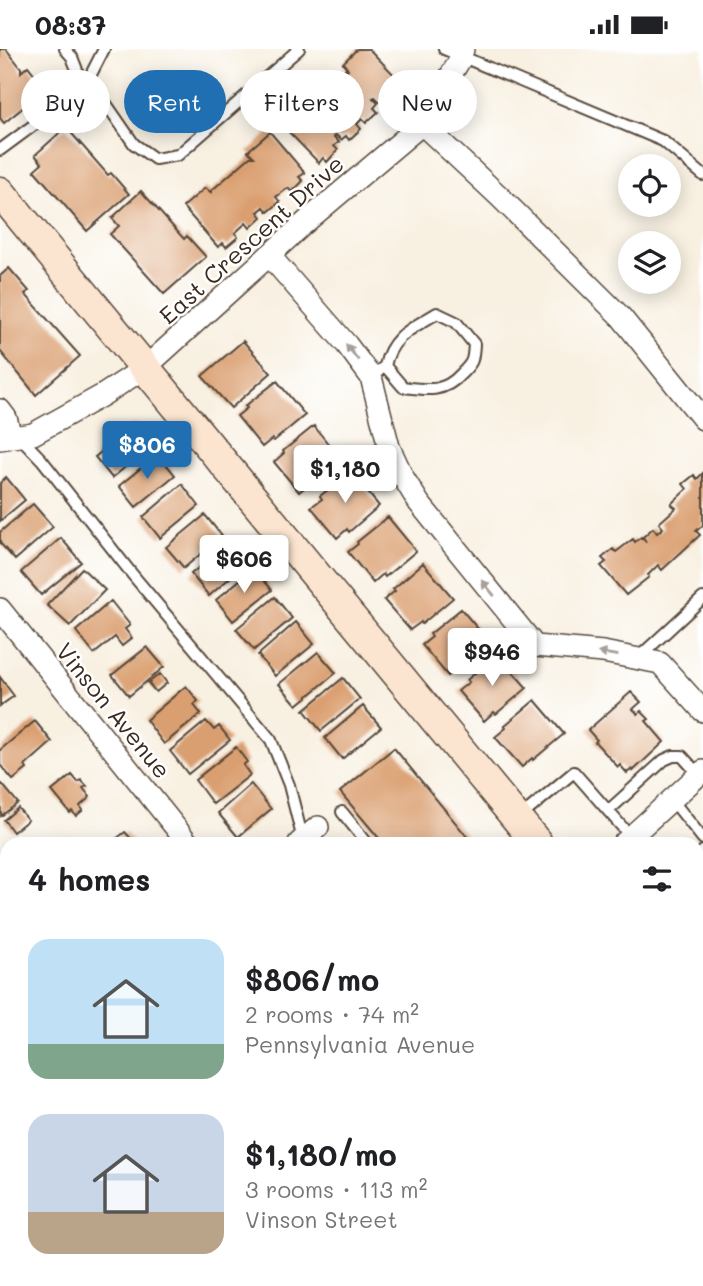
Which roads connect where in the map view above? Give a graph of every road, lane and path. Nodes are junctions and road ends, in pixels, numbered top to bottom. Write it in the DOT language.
graph roads {
  1 [pos="65,49"];
  2 [pos="104,49"];
  3 [pos="299,49"];
  4 [pos="456,52"];
  5 [pos="77,70"];
  6 [pos="93,70"];
  7 [pos="448,70"];
  8 [pos="110,109"];
  9 [pos="23,133"];
  10 [pos="411,133"];
  11 [pos="432,133"];
  12 [pos="0,150"];
  13 [pos="703,175"];
  14 [pos="0,192"];
  15 [pos="269,255"];
  16 [pos="146,367"];
  17 [pos="378,371"];
  18 [pos="0,410"];
  19 [pos="703,419"];
  20 [pos="10,437"];
  21 [pos="703,598"];
  22 [pos="0,609"];
  23 [pos="637,659"];
  24 [pos="703,711"];
  25 [pos="701,773"];
  26 [pos="672,800"];
  27 [pos="608,811"];
  28 [pos="342,812"];
  29 [pos="517,819"];
  30 [pos="183,837"];
  31 [pos="306,837"];
  32 [pos="362,837"];
  33 [pos="532,837"];
  34 [pos="626,837"];
  35 [pos="631,837"];
  36 [pos="701,837"];
  1 -- 5 [label="lane"];
  2 -- 6 [label="lane"];
  3 -- 8 [label="lane"];
  4 -- 7 [label="street, East Crescent Drive"];
  4 -- 13 [label="lane"];
  9 -- 12 [label="lane"];
  10 -- 15 [label="street, East Crescent Drive"];
  11 -- 19 [label="street"];
  14 -- 16 [label="main road"];
  15 -- 16 [label="street, East Crescent Drive"];
  17 -- 15 [label="street, one-way"];
  16 -- 20 [label="street, East Crescent Drive"];
  16 -- 29 [label="main road"];
  17 -- 17 [label="lane"];
  23 -- 17 [label="street, one-way"];
  18 -- 20 [label="street"];
  20 -- 31 [label="lane"];
  21 -- 23 [label="lane"];
  22 -- 30 [label="street, Vinson Avenue"];
  23 -- 24 [label="street"];
  25 -- 26 [label="street"];
  25 -- 27 [label="lane"];
  26 -- 35 [label="street"];
  26 -- 36 [label="lane"];
  27 -- 29 [label="lane"];
  27 -- 34 [label="lane"];
  28 -- 32 [label="lane"];
  29 -- 33 [label="main road"];
}
